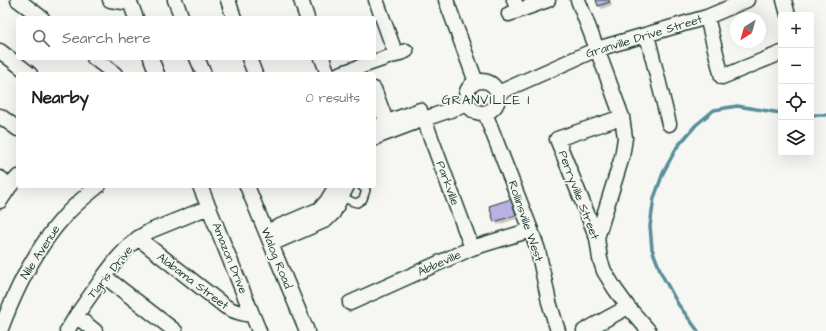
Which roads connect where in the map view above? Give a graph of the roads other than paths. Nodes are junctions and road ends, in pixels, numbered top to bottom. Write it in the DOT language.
graph roads {
  1 [pos="18,0"];
  2 [pos="110,0"];
  3 [pos="175,0"];
  4 [pos="228,0"];
  5 [pos="301,0"];
  6 [pos="376,0"];
  7 [pos="446,0"];
  8 [pos="548,0"];
  9 [pos="578,0"];
  10 [pos="747,0"];
  11 [pos="784,0"];
  12 [pos="130,2"];
  13 [pos="514,9"];
  14 [pos="787,12"];
  15 [pos="39,16"];
  16 [pos="135,16"];
  17 [pos="181,16"];
  18 [pos="233,16"];
  19 [pos="306,16"];
  20 [pos="707,18"];
  21 [pos="647,34"];
  22 [pos="597,49"];
  23 [pos="0,52"];
  24 [pos="778,54"];
  25 [pos="97,60"];
  26 [pos="152,60"];
  27 [pos="199,60"];
  28 [pos="250,60"];
  29 [pos="323,60"];
  30 [pos="367,70"];
  31 [pos="27,72"];
  32 [pos="113,72"];
  33 [pos="156,72"];
  34 [pos="203,72"];
  35 [pos="253,72"];
  36 [pos="327,72"];
  37 [pos="352,72"];
  38 [pos="476,82"];
  39 [pos="498,93"];
  40 [pos="376,97"];
  41 [pos="467,100"];
  42 [pos="485,113"];
  43 [pos="0,116"];
  44 [pos="622,117"];
  45 [pos="424,119"];
  46 [pos="669,124"];
  47 [pos="383,127"];
  48 [pos="16,128"];
  49 [pos="376,136"];
  50 [pos="9,180"];
  51 [pos="95,188"];
  52 [pos="201,188"];
  53 [pos="248,188"];
  54 [pos="364,188"];
  55 [pos="339,190"];
  56 [pos="0,201"];
  57 [pos="208,207"];
  58 [pos="532,230"];
  59 [pos="138,238"];
  60 [pos="269,238"];
  61 [pos="597,238"];
  62 [pos="472,248"];
  63 [pos="104,276"];
  64 [pos="350,303"];
  65 [pos="628,306"];
  66 [pos="252,315"];
  67 [pos="76,316"];
  68 [pos="0,331"];
  69 [pos="67,331"];
  70 [pos="95,331"];
  71 [pos="175,331"];
  72 [pos="259,331"];
  73 [pos="307,331"];
  74 [pos="558,331"];
  75 [pos="584,331"];
  76 [pos="649,331"];
  1 -- 15 [label="street"];
  2 -- 12 [label="street"];
  3 -- 17 [label="street"];
  4 -- 18 [label="street"];
  5 -- 19 [label="street"];
  6 -- 30 [label="street"];
  7 -- 38 [label="street"];
  8 -- 13 [label="street"];
  9 -- 22 [label="street"];
  10 -- 20 [label="street, Granville Drive Street"];
  11 -- 14 [label="street"];
  12 -- 16 [label="street"];
  20 -- 21 [label="street, Granville Drive Street"];
  20 -- 24 [label="street"];
  21 -- 22 [label="street, Granville Drive Street"];
  21 -- 46 [label="street"];
  22 -- 39 [label="street, Granville Drive Street"];
  22 -- 44 [label="street"];
  23 -- 31 [label="street"];
  25 -- 32 [label="street"];
  26 -- 33 [label="street"];
  27 -- 34 [label="street"];
  28 -- 35 [label="street"];
  29 -- 36 [label="street"];
  30 -- 37 [label="street"];
  38 -- 39 [label="street"];
  38 -- 41 [label="street"];
  39 -- 42 [label="street"];
  40 -- 47 [label="street"];
  41 -- 42 [label="street"];
  41 -- 45 [label="street"];
  41 -- 47 [label="street"];
  42 -- 58 [label="street, Rollinsville West"];
  43 -- 48 [label="street"];
  44 -- 61 [label="street"];
  44 -- 61 [label="street, Perryville Street"];
  45 -- 47 [label="street"];
  45 -- 62 [label="street, Parkville"];
  47 -- 49 [label="street"];
  50 -- 56 [label="street"];
  51 -- 68 [label="street, Nile Avenue"];
  52 -- 57 [label="street, Amazon Drive"];
  53 -- 60 [label="street, Walog Road"];
  54 -- 55 [label="lane"];
  55 -- 60 [label="street"];
  57 -- 59 [label="street, Tigris Drive"];
  57 -- 66 [label="street, Amazon Drive"];
  58 -- 62 [label="street, Abbeville"];
  58 -- 74 [label="street, Rollinsville West"];
  59 -- 63 [label="street, Tigris Drive"];
  59 -- 66 [label="street, Alabama Street"];
  60 -- 73 [label="street, Walog Road"];
  61 -- 65 [label="street, Perryville Street"];
  62 -- 64 [label="street, Abbeville"];
  63 -- 67 [label="street, Tigris Drive"];
  63 -- 71 [label="street"];
  65 -- 75 [label="street"];
  65 -- 76 [label="street, Perryville Street"];
  66 -- 72 [label="street, Amazon Drive"];
  67 -- 69 [label="street, Tigris Drive"];
  67 -- 70 [label="street"];
}
